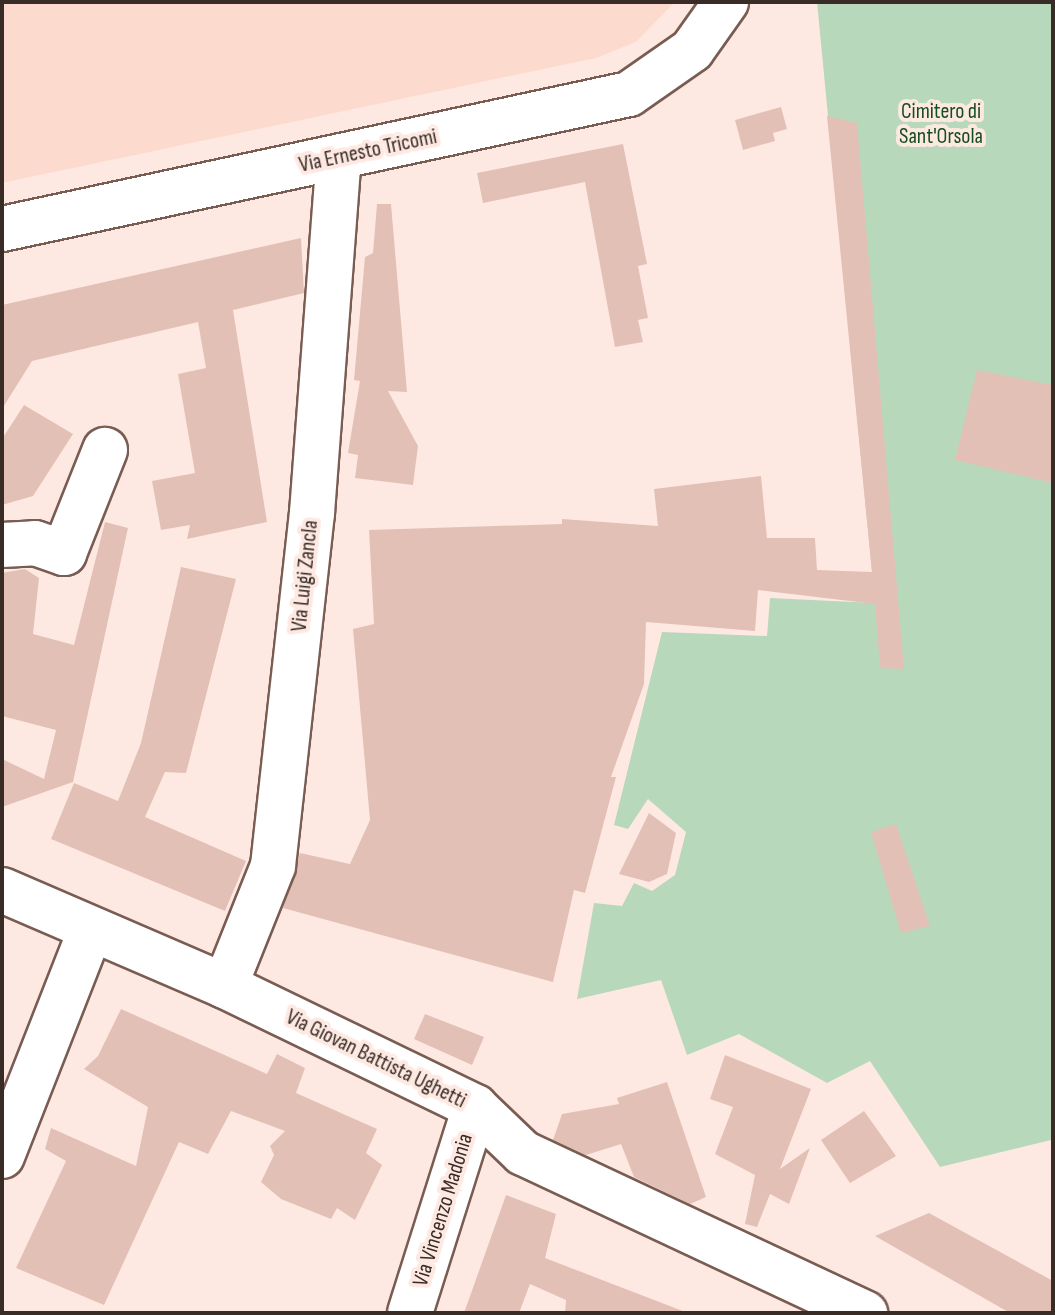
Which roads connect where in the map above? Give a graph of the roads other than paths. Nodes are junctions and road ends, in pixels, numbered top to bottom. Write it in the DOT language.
graph roads {
  1 [pos="718,15"];
  2 [pos="339,157"];
  3 [pos="2,229"];
  4 [pos="105,450"];
  5 [pos="2,545"];
  6 [pos="2,890"];
  7 [pos="90,931"];
  8 [pos="225,986"];
  9 [pos="475,1107"];
  10 [pos="2,1156"];
  11 [pos="410,1313"];
  12 [pos="865,1313"];
  1 -- 2 [label="street, Via Ernesto Tricomi"];
  2 -- 3 [label="street, Via Ernesto Tricomi"];
  2 -- 8 [label="street, Via Luigi Zancla"];
  4 -- 5 [label="street"];
  6 -- 7 [label="street, Via Giovan Battista Ughetti"];
  7 -- 8 [label="street, Via Giovan Battista Ughetti"];
  7 -- 10 [label="street"];
  8 -- 9 [label="street, Via Giovan Battista Ughetti"];
  9 -- 11 [label="street, Via Vincenzo Madonia"];
  9 -- 12 [label="street, Via Giovan Battista Ughetti"];
}
